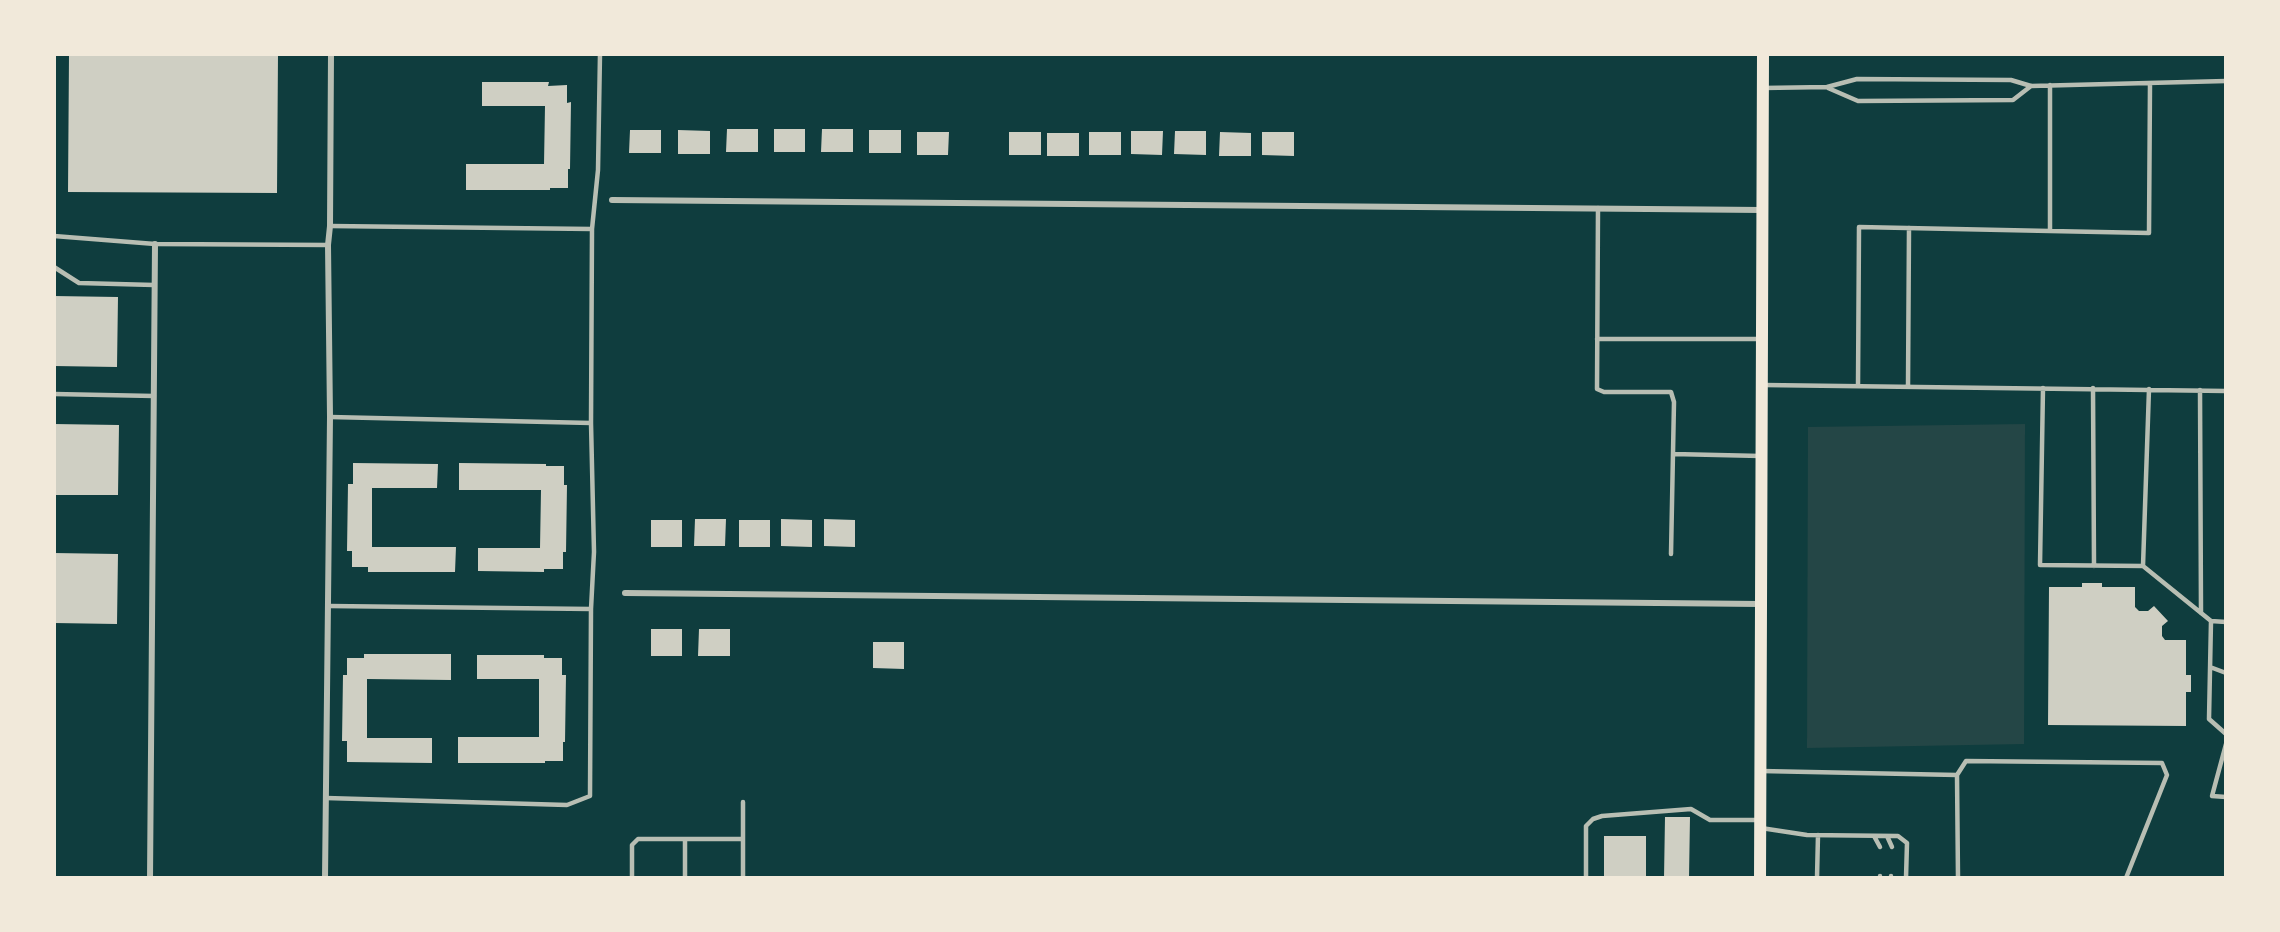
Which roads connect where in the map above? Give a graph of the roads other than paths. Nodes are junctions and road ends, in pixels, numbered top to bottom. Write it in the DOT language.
graph roads {
  1 [pos="331,54"];
  2 [pos="600,54"];
  3 [pos="1763,54"];
  4 [pos="2226,81"];
  5 [pos="2150,83"];
  6 [pos="2050,85"];
  7 [pos="2031,86"];
  8 [pos="1827,87"];
  9 [pos="1763,88"];
  10 [pos="612,200"];
  11 [pos="1598,208"];
  12 [pos="1762,210"];
  13 [pos="330,226"];
  14 [pos="1909,228"];
  15 [pos="592,229"];
  16 [pos="2050,231"];
  17 [pos="54,236"];
  18 [pos="155,244"];
  19 [pos="328,245"];
  20 [pos="54,267"];
  21 [pos="154,285"];
  22 [pos="1598,339"];
  23 [pos="1761,339"];
  24 [pos="1761,385"];
  25 [pos="1858,386"];
  26 [pos="1908,386"];
  27 [pos="2043,388"];
  28 [pos="2093,388"];
  29 [pos="2149,389"];
  30 [pos="2200,390"];
  31 [pos="2226,391"];
  32 [pos="54,394"];
  33 [pos="154,396"];
  34 [pos="330,417"];
  35 [pos="591,423"];
  36 [pos="1673,454"];
  37 [pos="1761,456"];
  38 [pos="1671,554"];
  39 [pos="2094,566"];
  40 [pos="2144,566"];
  41 [pos="625,592"];
  42 [pos="1760,604"];
  43 [pos="329,606"];
  44 [pos="591,609"];
  45 [pos="2201,613"];
  46 [pos="2211,621"];
  47 [pos="2226,622"];
  48 [pos="2210,667"];
  49 [pos="2226,673"];
  50 [pos="2226,734"];
  51 [pos="2226,744"];
  52 [pos="1760,771"];
  53 [pos="1958,775"];
  54 [pos="2226,797"];
  55 [pos="326,798"];
  56 [pos="743,802"];
  57 [pos="1760,824"];
  58 [pos="1818,835"];
  59 [pos="1874,836"];
  60 [pos="1887,836"];
  61 [pos="685,839"];
  62 [pos="743,839"];
  63 [pos="1880,847"];
  64 [pos="1892,847"];
  65 [pos="150,878"];
  66 [pos="325,878"];
  67 [pos="632,878"];
  68 [pos="685,878"];
  69 [pos="743,878"];
  70 [pos="1586,878"];
  71 [pos="1760,878"];
  72 [pos="1817,878"];
  73 [pos="1906,878"];
  74 [pos="1958,878"];
  75 [pos="2127,878"];
  1 -- 13 [label="street"];
  2 -- 15 [label="lane"];
  3 -- 9 [label="main road"];
  4 -- 5 [label="lane"];
  5 -- 6 [label="lane"];
  5 -- 16 [label="lane"];
  6 -- 7 [label="lane"];
  6 -- 16 [label="lane"];
  7 -- 8 [label="lane"];
  7 -- 8 [label="lane"];
  8 -- 9 [label="lane"];
  9 -- 12 [label="main road"];
  10 -- 11 [label="street"];
  11 -- 12 [label="street"];
  11 -- 22 [label="lane"];
  12 -- 23 [label="main road"];
  13 -- 15 [label="lane"];
  13 -- 19 [label="street"];
  14 -- 16 [label="lane"];
  14 -- 25 [label="lane"];
  14 -- 26 [label="lane"];
  15 -- 35 [label="lane"];
  17 -- 18 [label="lane"];
  18 -- 19 [label="lane"];
  18 -- 21 [label="street"];
  19 -- 34 [label="street"];
  20 -- 21 [label="lane"];
  21 -- 33 [label="street"];
  22 -- 23 [label="lane"];
  22 -- 36 [label="lane"];
  23 -- 24 [label="main road"];
  24 -- 25 [label="lane"];
  24 -- 37 [label="main road"];
  25 -- 26 [label="lane"];
  26 -- 27 [label="lane"];
  27 -- 28 [label="lane"];
  27 -- 39 [label="lane"];
  28 -- 29 [label="lane"];
  28 -- 39 [label="lane"];
  29 -- 30 [label="lane"];
  29 -- 40 [label="lane"];
  30 -- 31 [label="lane"];
  30 -- 45 [label="lane"];
  32 -- 33 [label="lane"];
  33 -- 65 [label="street"];
  34 -- 35 [label="lane"];
  34 -- 43 [label="street"];
  35 -- 44 [label="lane"];
  36 -- 37 [label="lane"];
  36 -- 38 [label="lane"];
  37 -- 42 [label="main road"];
  39 -- 40 [label="lane"];
  40 -- 45 [label="lane"];
  41 -- 42 [label="street"];
  42 -- 52 [label="main road"];
  43 -- 44 [label="lane"];
  43 -- 55 [label="street"];
  44 -- 55 [label="lane"];
  45 -- 46 [label="lane"];
  46 -- 47 [label="lane"];
  46 -- 48 [label="lane"];
  48 -- 49 [label="lane"];
  48 -- 50 [label="lane"];
  51 -- 54 [label="lane"];
  52 -- 53 [label="lane"];
  52 -- 57 [label="main road"];
  53 -- 74 [label="lane"];
  53 -- 75 [label="lane"];
  55 -- 66 [label="street"];
  56 -- 62 [label="lane"];
  57 -- 58 [label="lane"];
  57 -- 70 [label="lane"];
  57 -- 71 [label="main road"];
  58 -- 59 [label="lane"];
  58 -- 72 [label="lane"];
  59 -- 60 [label="lane"];
  59 -- 63 [label="lane"];
  60 -- 64 [label="lane"];
  60 -- 73 [label="lane"];
  61 -- 62 [label="lane"];
  61 -- 67 [label="lane"];
  61 -- 68 [label="lane"];
  62 -- 69 [label="lane"];
}
